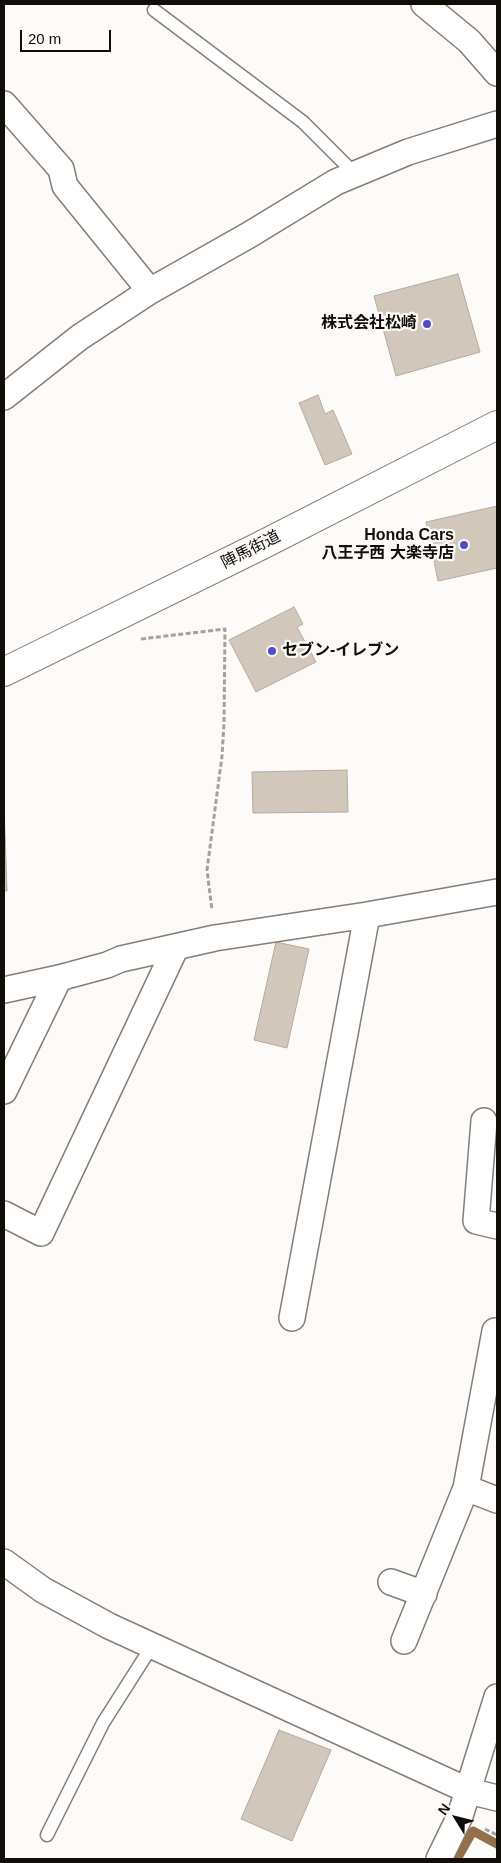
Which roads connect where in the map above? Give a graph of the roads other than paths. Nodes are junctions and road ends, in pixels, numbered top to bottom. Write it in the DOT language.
graph roads {
  1 [pos="424,4"];
  2 [pos="154,10"];
  3 [pos="497,73"];
  4 [pos="4,104"];
  5 [pos="497,124"];
  6 [pos="355,174"];
  7 [pos="150,291"];
  8 [pos="4,397"];
  9 [pos="497,425"];
  10 [pos="4,672"];
  11 [pos="497,892"];
  12 [pos="367,915"];
  13 [pos="176,947"];
  14 [pos="59,978"];
  15 [pos="4,990"];
  16 [pos="4,1092"];
  17 [pos="484,1121"];
  18 [pos="4,1214"];
  19 [pos="497,1226"];
  20 [pos="292,1318"];
  21 [pos="496,1331"];
  22 [pos="466,1488"];
  23 [pos="497,1500"];
  24 [pos="4,1562"];
  25 [pos="391,1582"];
  26 [pos="424,1594"];
  27 [pos="404,1641"];
  28 [pos="152,1646"];
  29 [pos="497,1697"];
  30 [pos="469,1791"];
  31 [pos="497,1798"];
  32 [pos="47,1835"];
  33 [pos="439,1859"];
  1 -- 3 [label="street"];
  2 -- 6 [label="lane"];
  4 -- 7 [label="street"];
  5 -- 6 [label="street"];
  6 -- 7 [label="street"];
  7 -- 8 [label="street"];
  9 -- 10 [label="main road, 陣馬街道"];
  11 -- 12 [label="street"];
  12 -- 13 [label="street"];
  12 -- 20 [label="street"];
  13 -- 14 [label="street"];
  13 -- 18 [label="street"];
  14 -- 15 [label="street"];
  14 -- 16 [label="street"];
  17 -- 19 [label="street"];
  21 -- 22 [label="street"];
  22 -- 23 [label="street"];
  22 -- 26 [label="street"];
  24 -- 28 [label="street"];
  25 -- 26 [label="street"];
  26 -- 27 [label="street"];
  28 -- 30 [label="street"];
  28 -- 32 [label="lane"];
  29 -- 30 [label="street"];
  30 -- 31 [label="street"];
  30 -- 33 [label="street"];
}
